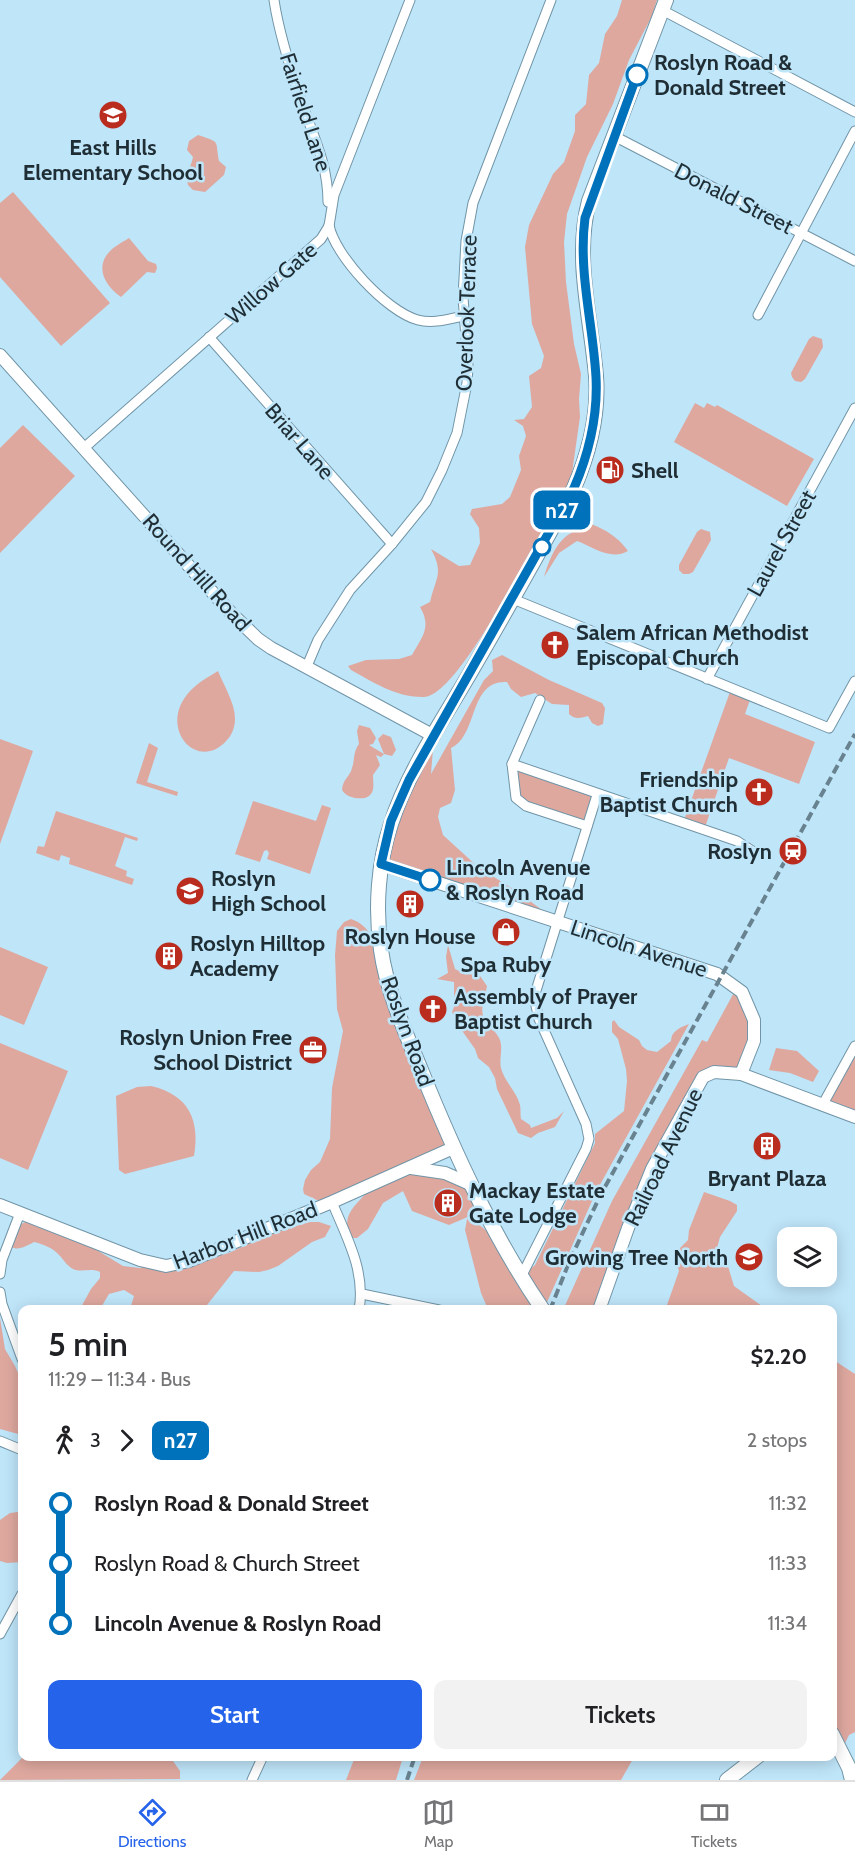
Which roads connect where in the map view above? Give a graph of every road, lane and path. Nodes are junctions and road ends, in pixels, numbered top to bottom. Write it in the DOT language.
graph roads {
  1 [pos="274,0"];
  2 [pos="410,0"];
  3 [pos="551,0"];
  4 [pos="664,5"];
  5 [pos="855,112"];
  6 [pos="855,131"];
  7 [pos="614,136"];
  8 [pos="329,226"];
  9 [pos="801,233"];
  10 [pos="855,261"];
  11 [pos="758,315"];
  12 [pos="463,316"];
  13 [pos="209,338"];
  14 [pos="0,355"];
  15 [pos="855,408"];
  16 [pos="84,448"];
  17 [pos="392,544"];
  18 [pos="513,599"];
  19 [pos="307,666"];
  20 [pos="707,679"];
  21 [pos="855,681"];
  22 [pos="540,700"];
  23 [pos="434,736"];
  24 [pos="512,764"];
  25 [pos="597,795"];
  26 [pos="587,826"];
  27 [pos="754,852"];
  28 [pos="381,864"];
  29 [pos="557,921"];
  30 [pos="855,1046"];
  31 [pos="741,1074"];
  32 [pos="823,1104"];
  33 [pos="855,1117"];
  34 [pos="453,1148"];
  35 [pos="410,1168"];
  36 [pos="470,1184"];
  37 [pos="332,1202"];
  38 [pos="0,1205"];
  39 [pos="20,1214"];
  40 [pos="0,1274"];
  41 [pos="521,1278"];
  42 [pos="0,1292"];
  43 [pos="362,1294"];
  44 [pos="360,1305"];
  45 [pos="416,1305"];
  46 [pos="540,1305"];
  47 [pos="601,1305"];
  48 [pos="18,1348"];
  49 [pos="0,1441"];
  50 [pos="18,1448"];
  51 [pos="18,1601"];
  52 [pos="0,1634"];
  53 [pos="837,1744"];
  54 [pos="261,1761"];
  55 [pos="752,1761"];
  56 [pos="252,1780"];
  57 [pos="727,1780"];
  58 [pos="852,1780"];
  1 -- 8 [label="street, Fairfield Lane"];
  2 -- 8 [label="street, Willow Gate"];
  3 -- 12 [label="street, Overlook Terrace"];
  4 -- 5 [label="street"];
  4 -- 7 [label="main road, Roslyn Road"];
  6 -- 9 [label="street"];
  7 -- 9 [label="street, Donald Street"];
  7 -- 18 [label="main road, Roslyn Road"];
  8 -- 12 [label="street, Fairfield Lane"];
  8 -- 13 [label="street, Willow Gate"];
  9 -- 10 [label="street, Donald Street"];
  9 -- 11 [label="street"];
  12 -- 17 [label="street, Overlook Terrace"];
  13 -- 16 [label="street, Willow Gate"];
  13 -- 17 [label="street, Briar Lane"];
  14 -- 16 [label="street, Round Hill Road"];
  15 -- 20 [label="street, Laurel Street"];
  16 -- 19 [label="street, Round Hill Road"];
  17 -- 19 [label="street, Overlook Terrace"];
  18 -- 20 [label="street"];
  18 -- 23 [label="main road, Roslyn Road"];
  19 -- 23 [label="street, Round Hill Road"];
  20 -- 21 [label="street"];
  22 -- 24 [label="street"];
  23 -- 28 [label="main road, Roslyn Road"];
  24 -- 25 [label="street"];
  24 -- 26 [label="street"];
  25 -- 26 [label="street"];
  25 -- 27 [label="street"];
  26 -- 29 [label="street"];
  28 -- 29 [label="street, Lincoln Avenue"];
  28 -- 34 [label="main road, Roslyn Road"];
  29 -- 31 [label="street, Lincoln Avenue"];
  29 -- 41 [label="street"];
  30 -- 32 [label="street"];
  31 -- 32 [label="street, Railroad Avenue"];
  31 -- 47 [label="street, Railroad Avenue"];
  32 -- 33 [label="street, Railroad Avenue"];
  34 -- 35 [label="street, Harbor Hill Road"];
  34 -- 36 [label="main road, Roslyn Road"];
  35 -- 36 [label="street"];
  35 -- 37 [label="street, Harbor Hill Road"];
  36 -- 41 [label="main road, Roslyn Road"];
  37 -- 39 [label="street, Harbor Hill Road"];
  37 -- 43 [label="street"];
  38 -- 39 [label="street, Harbor Hill Road"];
  39 -- 40 [label="street"];
  41 -- 46 [label="main road, Roslyn Road"];
  42 -- 48 [label="street"];
  43 -- 44 [label="street"];
  43 -- 45 [label="street"];
  49 -- 50 [label="street"];
  51 -- 52 [label="street"];
  53 -- 58 [label="main road"];
  54 -- 56 [label="street"];
  55 -- 57 [label="main road"];
}
